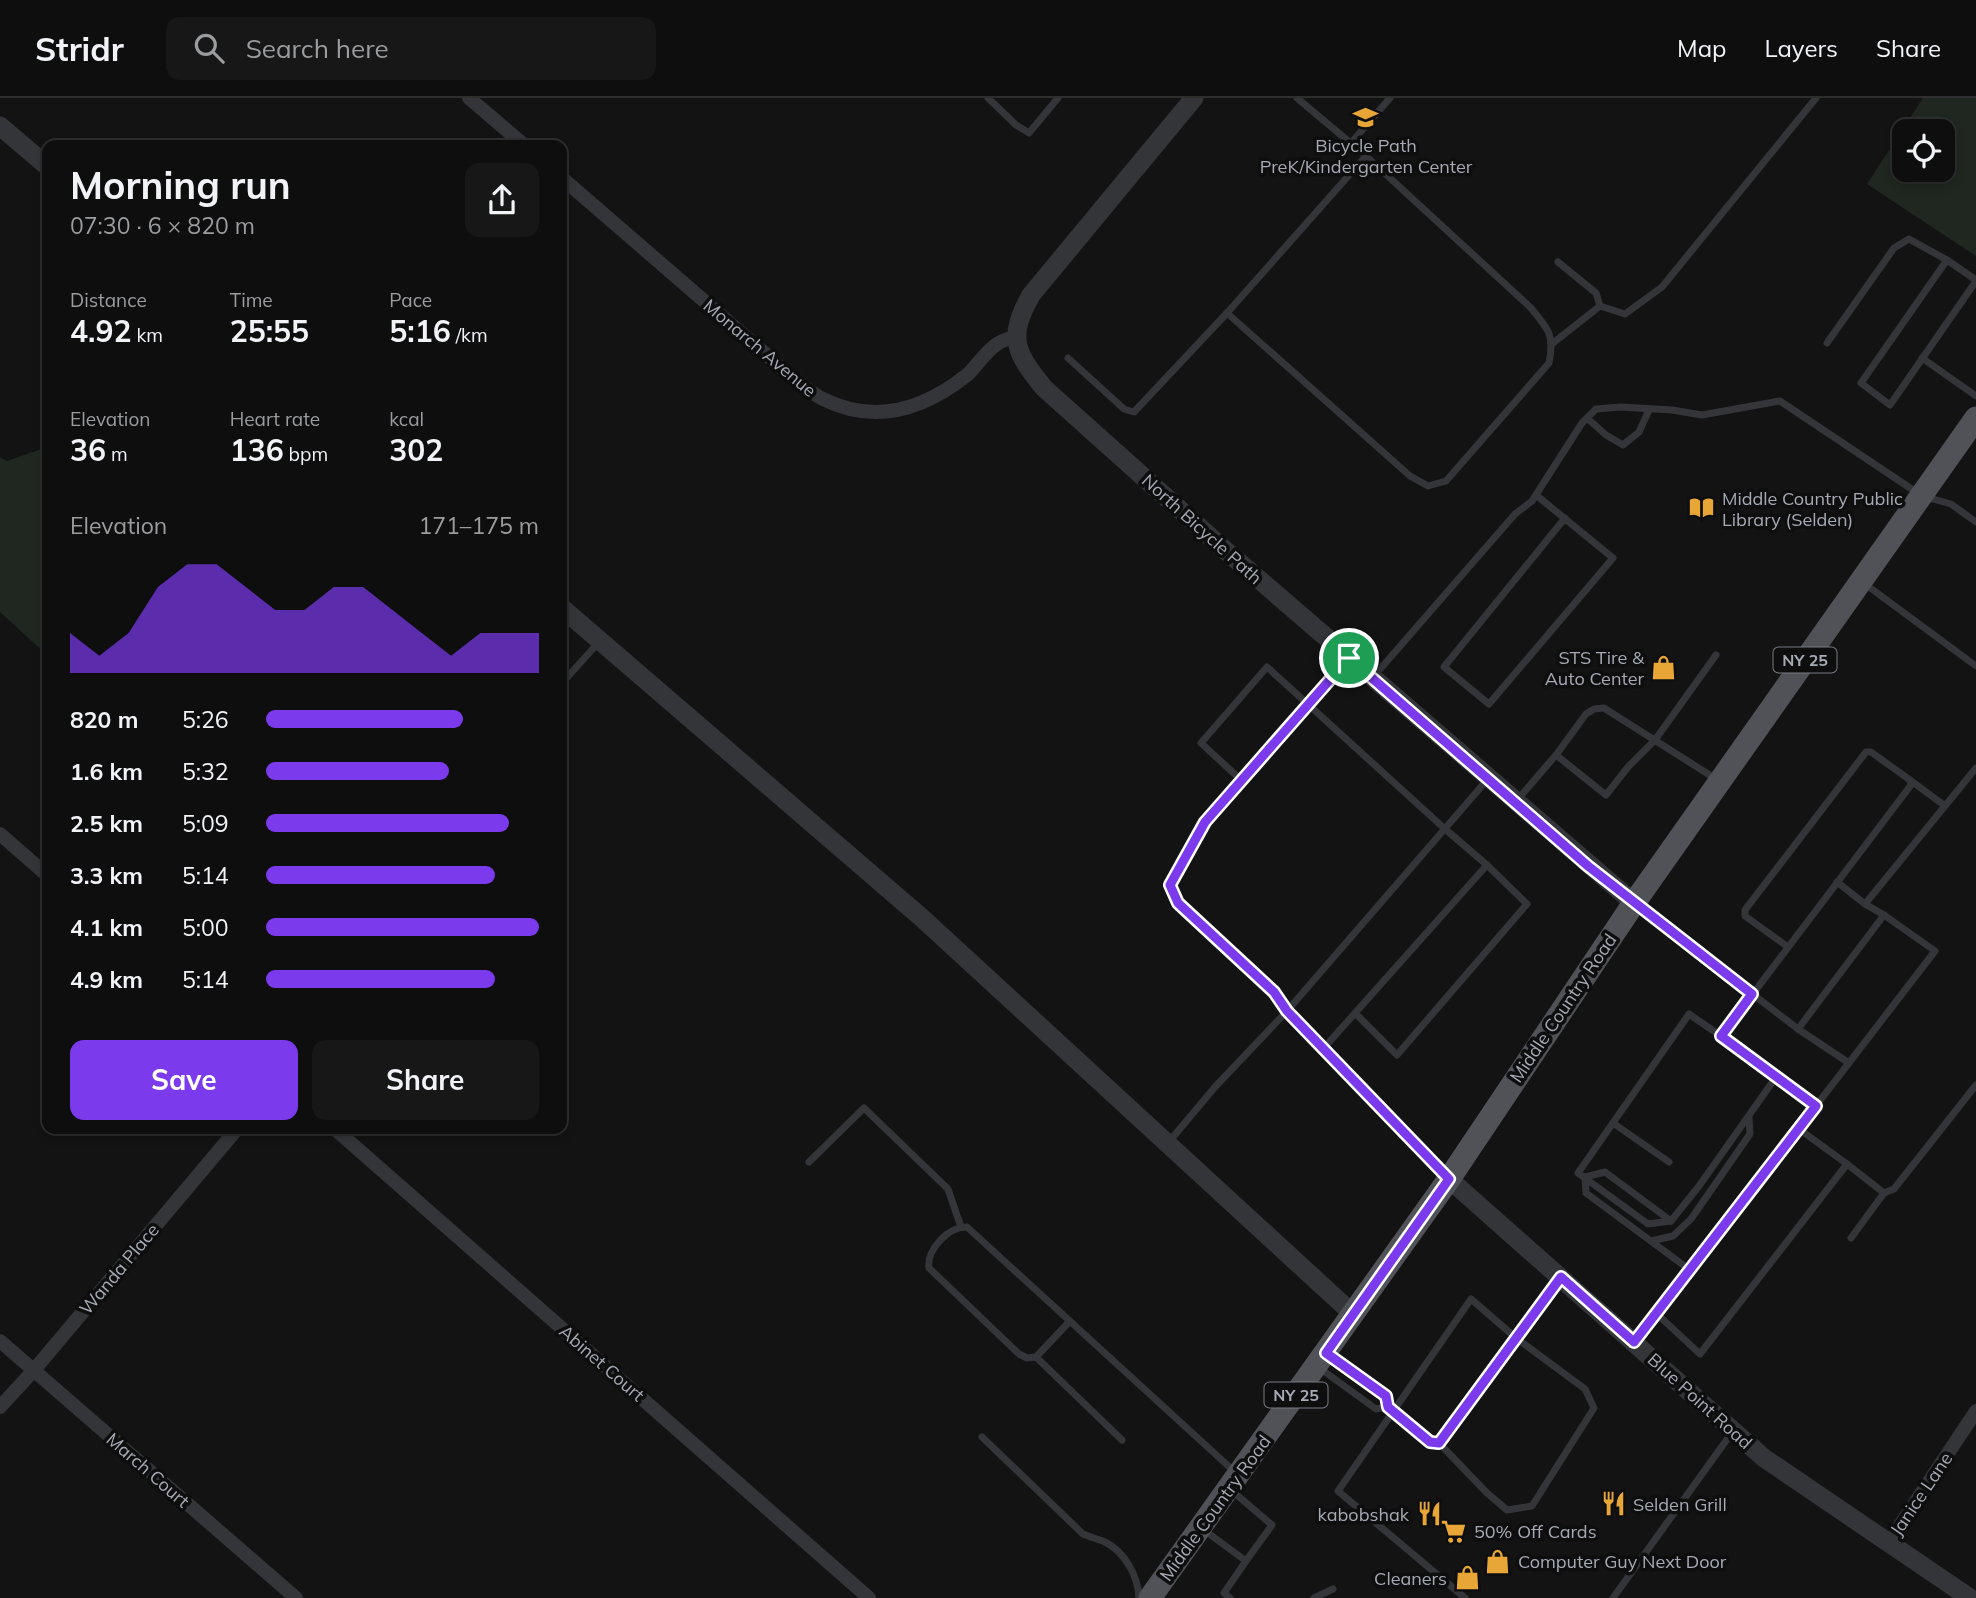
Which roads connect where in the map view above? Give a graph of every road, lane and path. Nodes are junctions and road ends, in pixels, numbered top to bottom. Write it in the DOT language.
graph roads {
  1 [pos="469,98"];
  2 [pos="988,98"];
  3 [pos="1058,98"];
  4 [pos="1194,98"];
  5 [pos="1297,98"];
  6 [pos="1390,98"];
  7 [pos="1816,98"];
  8 [pos="0,126"];
  9 [pos="518,140"];
  10 [pos="1351,143"];
  11 [pos="1366,156"];
  12 [pos="42,162"];
  13 [pos="567,182"];
  14 [pos="1947,260"];
  15 [pos="1558,262"];
  16 [pos="1976,281"];
  17 [pos="1600,306"];
  18 [pos="1227,313"];
  19 [pos="1017,336"];
  20 [pos="1553,343"];
  21 [pos="1827,343"];
  22 [pos="1068,358"];
  23 [pos="1922,358"];
  24 [pos="1976,396"];
  25 [pos="1649,410"];
  26 [pos="1587,418"];
  27 [pos="1976,418"];
  28 [pos="1536,495"];
  29 [pos="1922,496"];
  30 [pos="1565,518"];
  31 [pos="1976,522"];
  32 [pos="1861,582"];
  33 [pos="567,612"];
  34 [pos="600,641"];
  35 [pos="1716,655"];
  36 [pos="1349,658"];
  37 [pos="1976,666"];
  38 [pos="567,677"];
  39 [pos="1373,678"];
  40 [pos="1307,705"];
  41 [pos="1655,740"];
  42 [pos="1556,755"];
  43 [pos="1976,768"];
  44 [pos="1488,779"];
  45 [pos="1241,780"];
  46 [pos="1910,780"];
  47 [pos="1720,782"];
  48 [pos="1515,802"];
  49 [pos="1945,806"];
  50 [pos="1445,829"];
  51 [pos="0,834"];
  52 [pos="1487,865"];
  53 [pos="42,872"];
  54 [pos="1837,882"];
  55 [pos="1634,903"];
  56 [pos="1865,904"];
  57 [pos="1884,915"];
  58 [pos="1788,947"];
  59 [pos="1752,994"];
  60 [pos="1287,1011"];
  61 [pos="1355,1013"];
  62 [pos="1798,1029"];
  63 [pos="1721,1036"];
  64 [pos="1323,1049"];
  65 [pos="1849,1063"];
  66 [pos="1776,1077"];
  67 [pos="1976,1085"];
  68 [pos="1816,1106"];
  69 [pos="1749,1117"];
  70 [pos="1613,1123"];
  71 [pos="1799,1129"];
  72 [pos="233,1134"];
  73 [pos="341,1134"];
  74 [pos="1167,1143"];
  75 [pos="809,1162"];
  76 [pos="1669,1162"];
  77 [pos="1847,1164"];
  78 [pos="1582,1175"];
  79 [pos="1449,1179"];
  80 [pos="1884,1193"];
  81 [pos="1671,1221"];
  82 [pos="961,1227"];
  83 [pos="1851,1238"];
  84 [pos="1651,1241"];
  85 [pos="1690,1270"];
  86 [pos="1561,1277"];
  87 [pos="1353,1314"];
  88 [pos="1657,1314"];
  89 [pos="1070,1321"];
  90 [pos="1516,1338"];
  91 [pos="0,1341"];
  92 [pos="1634,1342"];
  93 [pos="1035,1357"];
  94 [pos="1321,1359"];
  95 [pos="34,1370"];
  96 [pos="0,1407"];
  97 [pos="1391,1409"];
  98 [pos="1976,1411"];
  99 [pos="1733,1430"];
  100 [pos="982,1437"];
  101 [pos="1122,1440"];
  102 [pos="1439,1443"];
  103 [pos="1234,1483"];
  104 [pos="1201,1528"];
  105 [pos="1889,1542"];
  106 [pos="1246,1561"];
  107 [pos="1333,1589"];
  108 [pos="296,1598"];
  109 [pos="869,1598"];
  110 [pos="1139,1598"];
  111 [pos="1150,1598"];
  112 [pos="1230,1598"];
  113 [pos="1314,1598"];
  114 [pos="1465,1598"];
  115 [pos="1613,1598"];
  116 [pos="1970,1598"];
  1 -- 9 [label="street"];
  2 -- 3 [label="lane"];
  4 -- 19 [label="street"];
  5 -- 10 [label="lane"];
  6 -- 10 [label="lane"];
  7 -- 17 [label="lane"];
  8 -- 12 [label="street"];
  10 -- 11 [label="lane"];
  11 -- 18 [label="lane"];
  11 -- 20 [label="lane"];
  13 -- 19 [label="street, Monarch Avenue"];
  14 -- 16 [label="lane"];
  14 -- 21 [label="lane"];
  14 -- 23 [label="lane"];
  15 -- 17 [label="lane"];
  16 -- 23 [label="lane"];
  17 -- 20 [label="lane"];
  18 -- 20 [label="lane"];
  18 -- 22 [label="lane"];
  19 -- 36 [label="street, North Bicycle Path"];
  23 -- 24 [label="lane"];
  25 -- 26 [label="lane"];
  25 -- 26 [label="lane"];
  25 -- 29 [label="lane"];
  26 -- 28 [label="lane"];
  27 -- 29 [label="main road, Middle Country Road / NY 25"];
  28 -- 30 [label="lane"];
  28 -- 39 [label="lane"];
  29 -- 31 [label="lane"];
  29 -- 32 [label="main road, Middle Country Road / NY 25"];
  30 -- 30 [label="lane"];
  32 -- 37 [label="lane"];
  32 -- 47 [label="main road, Middle Country Road / NY 25"];
  33 -- 34 [label="street"];
  34 -- 38 [label="lane"];
  34 -- 74 [label="street"];
  35 -- 41 [label="lane"];
  36 -- 39 [label="street, North Bicycle Path"];
  36 -- 40 [label="lane"];
  39 -- 44 [label="street, North Bicycle Path"];
  40 -- 45 [label="lane"];
  40 -- 45 [label="lane"];
  40 -- 50 [label="lane"];
  41 -- 42 [label="lane"];
  41 -- 42 [label="lane"];
  41 -- 47 [label="lane"];
  42 -- 48 [label="lane"];
  43 -- 49 [label="lane"];
  44 -- 48 [label="street, North Bicycle Path"];
  44 -- 50 [label="lane"];
  45 -- 60 [label="lane"];
  46 -- 49 [label="lane"];
  46 -- 54 [label="lane"];
  46 -- 58 [label="lane"];
  47 -- 55 [label="main road, Middle Country Road / NY 25"];
  48 -- 55 [label="street, North Bicycle Path"];
  49 -- 56 [label="lane"];
  50 -- 52 [label="lane"];
  50 -- 60 [label="lane"];
  51 -- 53 [label="street"];
  52 -- 61 [label="lane"];
  52 -- 61 [label="lane"];
  54 -- 56 [label="lane"];
  54 -- 58 [label="lane"];
  55 -- 59 [label="lane"];
  55 -- 79 [label="main road, Middle Country Road / NY 25"];
  56 -- 57 [label="lane"];
  57 -- 62 [label="lane"];
  57 -- 65 [label="lane"];
  58 -- 59 [label="lane"];
  59 -- 62 [label="lane"];
  59 -- 63 [label="lane"];
  60 -- 64 [label="lane"];
  60 -- 74 [label="lane"];
  61 -- 64 [label="lane"];
  62 -- 65 [label="lane"];
  63 -- 66 [label="lane"];
  63 -- 70 [label="lane"];
  64 -- 79 [label="lane"];
  65 -- 68 [label="lane"];
  66 -- 68 [label="lane"];
  66 -- 69 [label="lane"];
  67 -- 80 [label="lane"];
  68 -- 71 [label="lane"];
  69 -- 81 [label="lane"];
  69 -- 84 [label="lane"];
  70 -- 76 [label="lane"];
  70 -- 78 [label="lane"];
  71 -- 77 [label="lane"];
  71 -- 85 [label="lane"];
  72 -- 95 [label="street, Wanda Place"];
  73 -- 109 [label="street, Abinet Court"];
  74 -- 87 [label="street"];
  75 -- 82 [label="lane"];
  77 -- 80 [label="lane"];
  77 -- 88 [label="lane"];
  78 -- 81 [label="lane"];
  78 -- 81 [label="lane"];
  78 -- 84 [label="lane"];
  79 -- 86 [label="street, Blue Point Road"];
  79 -- 87 [label="main road, Middle Country Road / NY 25"];
  80 -- 83 [label="lane"];
  82 -- 89 [label="lane"];
  82 -- 93 [label="lane"];
  84 -- 85 [label="lane"];
  85 -- 88 [label="lane"];
  86 -- 90 [label="lane"];
  86 -- 92 [label="street, Blue Point Road"];
  87 -- 94 [label="main road, Middle Country Road / NY 25"];
  88 -- 92 [label="lane"];
  89 -- 93 [label="lane"];
  89 -- 103 [label="lane"];
  90 -- 97 [label="lane"];
  90 -- 102 [label="lane"];
  90 -- 102 [label="lane"];
  91 -- 95 [label="street, March Court"];
  92 -- 99 [label="street, Blue Point Road"];
  93 -- 101 [label="lane"];
  94 -- 97 [label="lane"];
  94 -- 97 [label="lane"];
  94 -- 103 [label="main road, Middle Country Road / NY 25"];
  95 -- 96 [label="street, Wanda Place"];
  95 -- 108 [label="street, March Court"];
  97 -- 102 [label="lane"];
  97 -- 114 [label="lane"];
  98 -- 105 [label="street, Janice Lane"];
  99 -- 105 [label="street, Blue Point Road"];
  99 -- 115 [label="lane"];
  100 -- 110 [label="lane"];
  103 -- 104 [label="main road, Middle Country Road / NY 25"];
  103 -- 106 [label="lane"];
  104 -- 106 [label="lane"];
  104 -- 111 [label="main road, Middle Country Road / NY 25"];
  105 -- 116 [label="street, Blue Point Road"];
  106 -- 112 [label="lane"];
  107 -- 113 [label="lane"];
}
